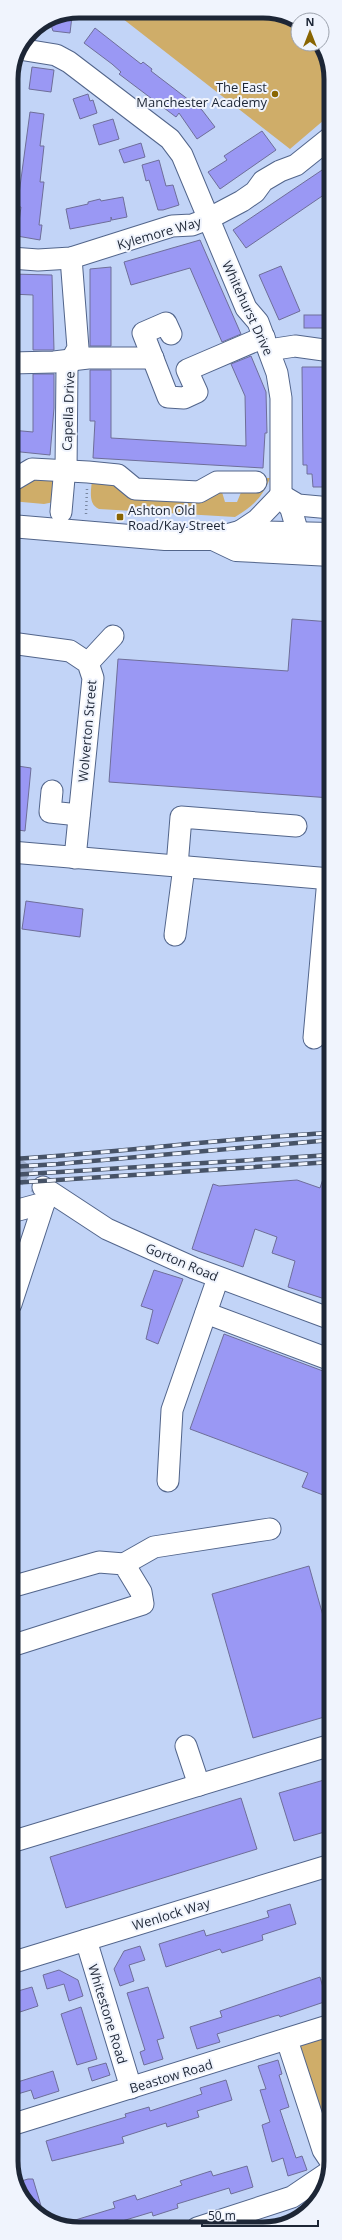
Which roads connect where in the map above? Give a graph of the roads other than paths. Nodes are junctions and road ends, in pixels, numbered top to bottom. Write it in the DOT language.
graph roads {
  1 [pos="26,50"];
  2 [pos="324,143"];
  3 [pos="208,219"];
  4 [pos="71,258"];
  5 [pos="18,259"];
  6 [pos="171,334"];
  7 [pos="267,344"];
  8 [pos="324,350"];
  9 [pos="153,358"];
  10 [pos="72,359"];
  11 [pos="18,363"];
  12 [pos="66,471"];
  13 [pos="18,477"];
  14 [pos="256,482"];
  15 [pos="281,495"];
  16 [pos="324,507"];
  17 [pos="61,512"];
  18 [pos="18,527"];
  19 [pos="239,532"];
  20 [pos="298,533"];
  21 [pos="324,534"];
  22 [pos="213,539"];
  23 [pos="324,555"];
  24 [pos="113,636"];
  25 [pos="18,644"];
  26 [pos="88,663"];
  27 [pos="52,791"];
  28 [pos="79,815"];
  29 [pos="296,826"];
  30 [pos="18,853"];
  31 [pos="75,858"];
  32 [pos="180,867"];
  33 [pos="324,879"];
  34 [pos="175,935"];
  35 [pos="324,971"];
  36 [pos="320,1033"];
  37 [pos="45,1193"];
  38 [pos="18,1208"];
  39 [pos="218,1278"];
  40 [pos="18,1281"];
  41 [pos="206,1313"];
  42 [pos="324,1316"];
  43 [pos="324,1357"];
  44 [pos="168,1481"];
  45 [pos="270,1529"];
  46 [pos="124,1564"];
  47 [pos="18,1585"];
  48 [pos="18,1644"];
  49 [pos="186,1746"];
  50 [pos="324,1747"];
  51 [pos="199,1785"];
  52 [pos="18,1840"];
  53 [pos="324,1867"];
  54 [pos="86,1940"];
  55 [pos="18,1961"];
  56 [pos="324,2028"];
  57 [pos="287,2040"];
  58 [pos="131,2088"];
  59 [pos="18,2123"];
  60 [pos="324,2152"];
  61 [pos="322,2177"];
  62 [pos="239,2222"];
  1 -- 3 [label="street, Whitehurst Drive"];
  2 -- 3 [label="street, Kylemore Way"];
  3 -- 4 [label="street, Kylemore Way"];
  3 -- 7 [label="street, Whitehurst Drive"];
  4 -- 5 [label="street, Kylemore Way"];
  4 -- 10 [label="street, Capella Drive"];
  6 -- 9 [label="street"];
  7 -- 8 [label="street"];
  7 -- 9 [label="street"];
  7 -- 15 [label="street, Whitehurst Drive"];
  9 -- 10 [label="street"];
  10 -- 11 [label="street"];
  10 -- 12 [label="street, Capella Drive"];
  12 -- 13 [label="street"];
  12 -- 14 [label="street"];
  12 -- 17 [label="street, Capella Drive"];
  15 -- 16 [label="street"];
  15 -- 19 [label="street"];
  15 -- 20 [label="street"];
  18 -- 22 [label="highway"];
  19 -- 20 [label="highway"];
  19 -- 22 [label="highway"];
  20 -- 21 [label="highway"];
  22 -- 23 [label="highway"];
  24 -- 26 [label="street"];
  25 -- 26 [label="street, Wolverton Street"];
  26 -- 28 [label="street, Wolverton Street"];
  27 -- 28 [label="street"];
  28 -- 31 [label="street, Wolverton Street"];
  29 -- 32 [label="street"];
  30 -- 31 [label="street"];
  31 -- 32 [label="street"];
  32 -- 33 [label="street"];
  32 -- 34 [label="street"];
  35 -- 36 [label="street"];
  37 -- 38 [label="street"];
  37 -- 39 [label="street, Gorton Road"];
  37 -- 40 [label="street"];
  39 -- 41 [label="street"];
  39 -- 42 [label="street, Gorton Road"];
  41 -- 43 [label="street"];
  41 -- 44 [label="street"];
  45 -- 46 [label="street"];
  46 -- 47 [label="street"];
  46 -- 48 [label="street"];
  49 -- 51 [label="street"];
  50 -- 51 [label="street"];
  51 -- 52 [label="street"];
  53 -- 54 [label="street, Wenlock Way"];
  54 -- 55 [label="street, Wenlock Way"];
  54 -- 58 [label="street, Whitestone Road"];
  56 -- 57 [label="street, Beastow Road"];
  57 -- 58 [label="street, Beastow Road"];
  57 -- 60 [label="street"];
  58 -- 59 [label="street, Beastow Road"];
  61 -- 62 [label="street"];
}
